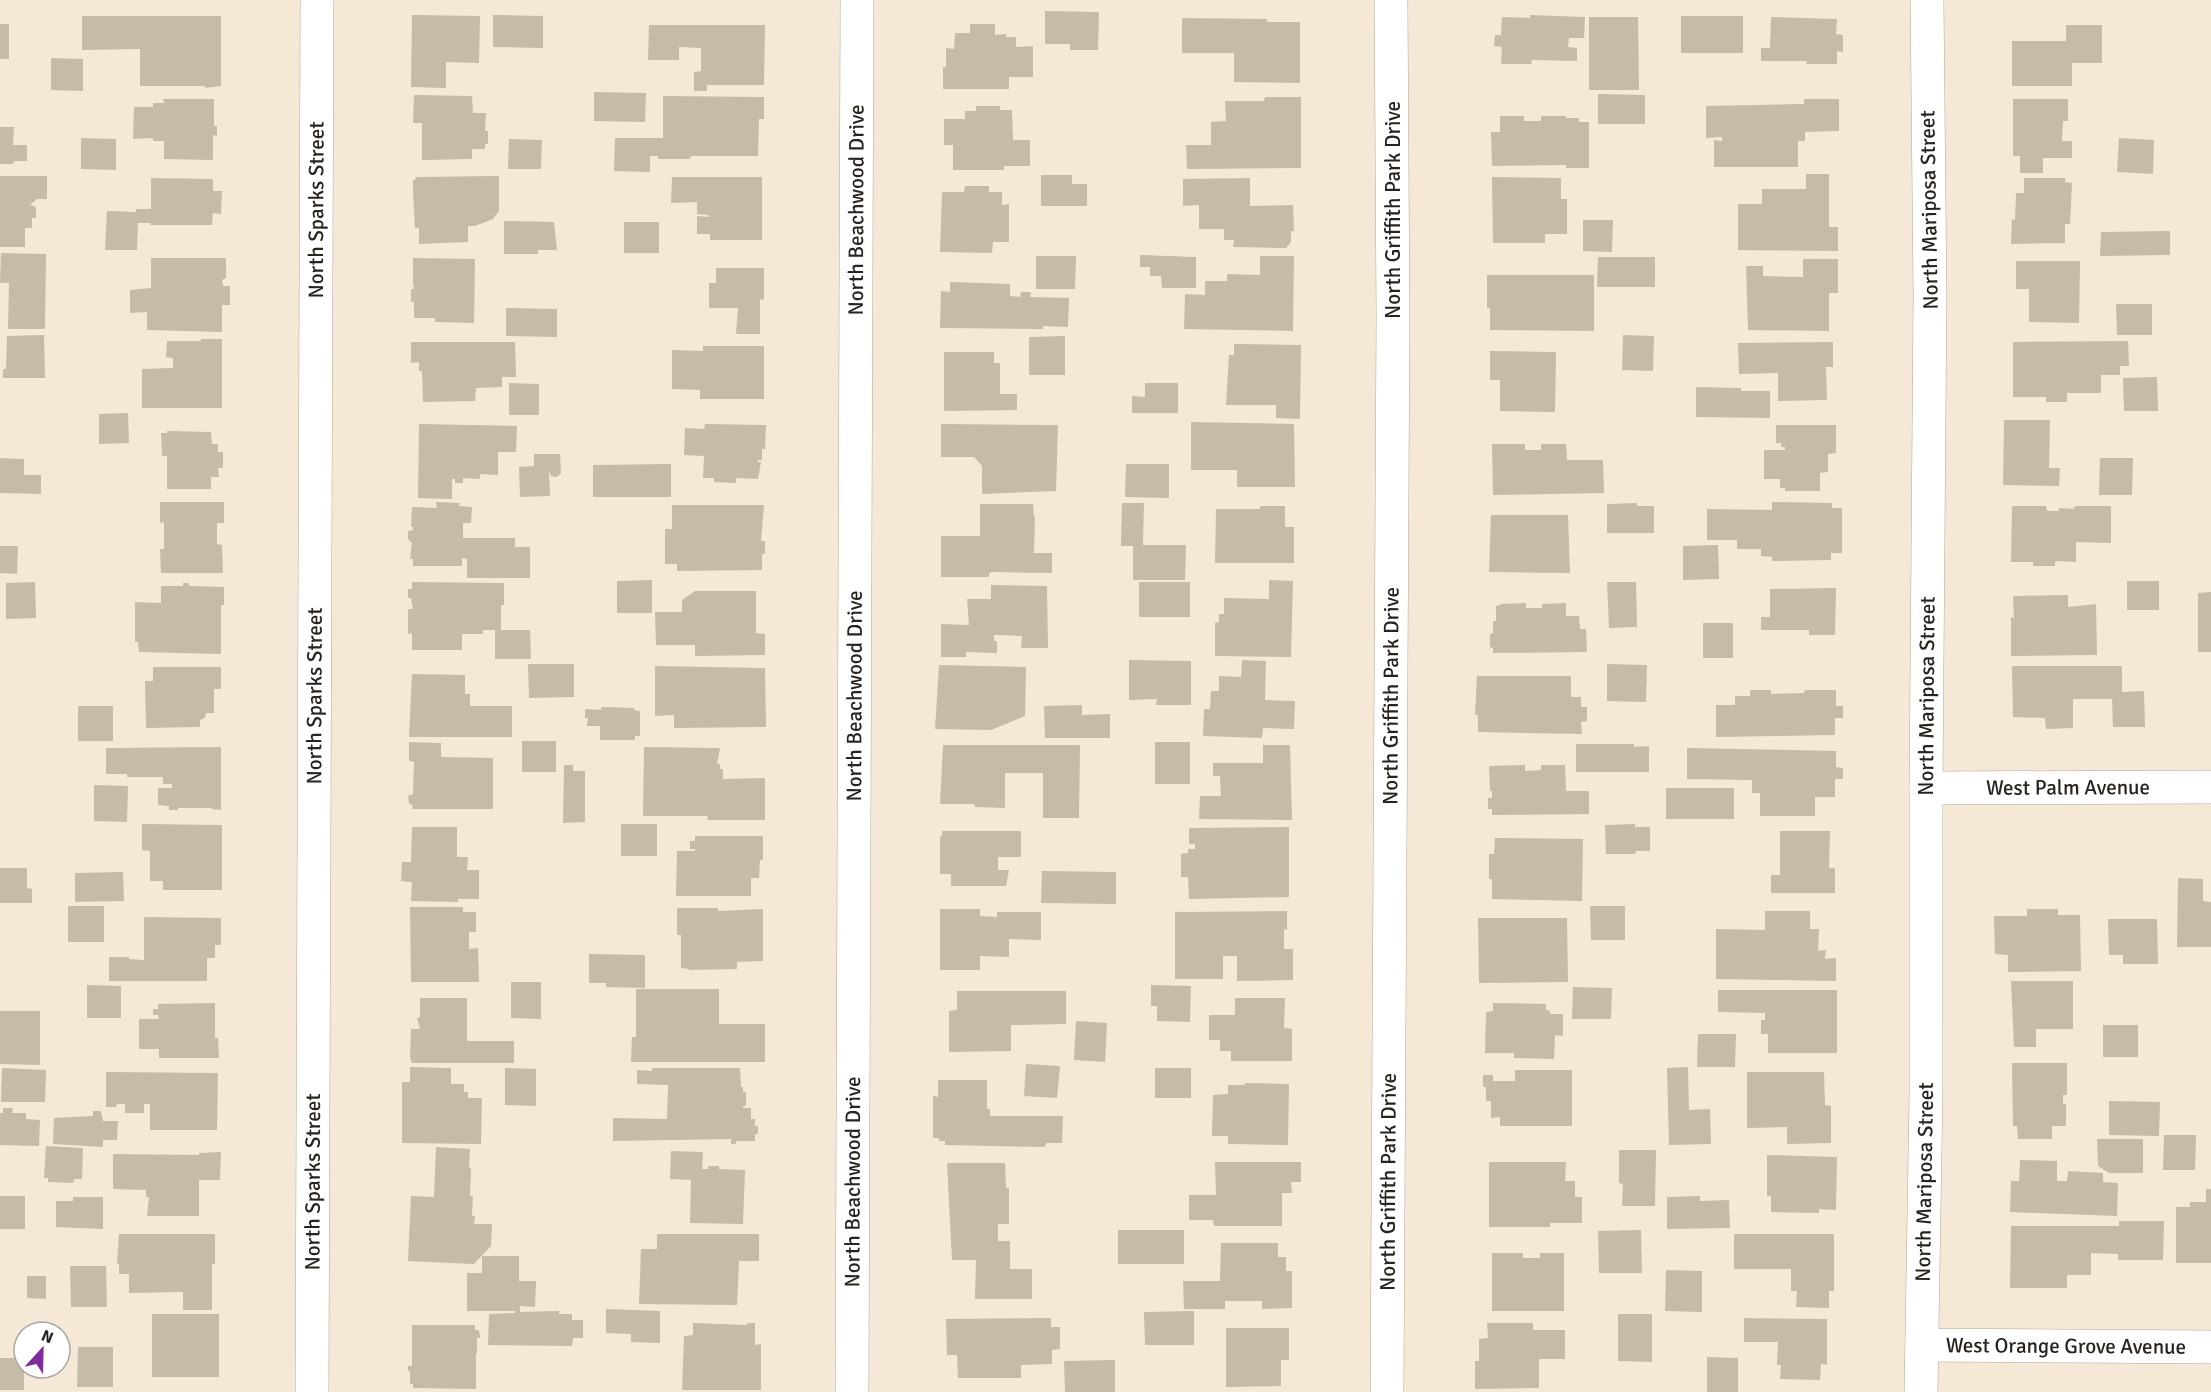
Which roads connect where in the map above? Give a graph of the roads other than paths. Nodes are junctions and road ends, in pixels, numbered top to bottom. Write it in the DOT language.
graph roads {
  1 [pos="317,0"];
  2 [pos="856,0"];
  3 [pos="1391,0"];
  4 [pos="1927,0"];
  5 [pos="2211,787"];
  6 [pos="1926,788"];
  7 [pos="1922,1345"];
  8 [pos="2211,1347"];
  9 [pos="312,1392"];
  10 [pos="852,1392"];
  11 [pos="1387,1392"];
  12 [pos="1921,1392"];
  1 -- 9 [label="street, North Sparks Street"];
  2 -- 10 [label="street, North Beachwood Drive"];
  3 -- 11 [label="street, North Griffith Park Drive"];
  4 -- 6 [label="street, North Mariposa Street"];
  5 -- 6 [label="street, West Palm Avenue"];
  6 -- 7 [label="street, North Mariposa Street"];
  7 -- 8 [label="street, West Orange Grove Avenue"];
  7 -- 12 [label="street, North Mariposa Street"];
}
